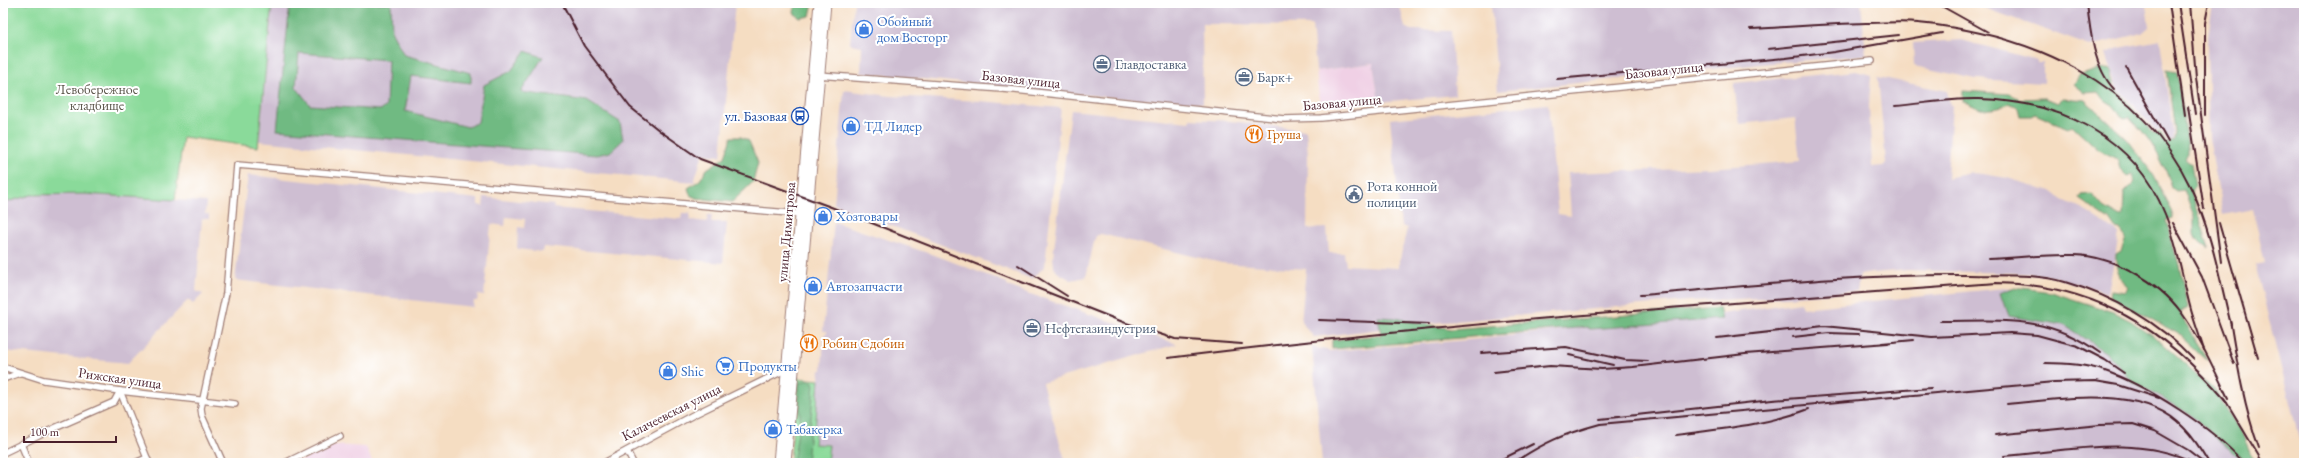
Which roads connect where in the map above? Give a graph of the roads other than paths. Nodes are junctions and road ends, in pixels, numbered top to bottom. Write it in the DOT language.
graph roads {
  1 [pos="819,3"];
  2 [pos="826,3"];
  3 [pos="1872,61"];
  4 [pos="816,75"];
  5 [pos="801,214"];
  6 [pos="3,367"];
  7 [pos="791,369"];
  8 [pos="21,373"];
  9 [pos="3,379"];
  10 [pos="120,391"];
  11 [pos="201,401"];
  12 [pos="236,404"];
  13 [pos="340,436"];
  14 [pos="21,444"];
  15 [pos="627,451"];
  16 [pos="3,453"];
  17 [pos="148,460"];
  18 [pos="29,463"];
  19 [pos="135,463"];
  20 [pos="223,463"];
  21 [pos="285,463"];
  22 [pos="604,463"];
  23 [pos="633,463"];
  24 [pos="778,463"];
  25 [pos="786,463"];
  1 -- 4 [label="main road, улица Димитрова"];
  2 -- 4 [label="main road, улица Димитрова"];
  3 -- 4 [label="street, Базовая улица"];
  4 -- 5 [label="main road, улица Димитрова"];
  4 -- 7 [label="main road, улица Димитрова"];
  5 -- 7 [label="main road, улица Димитрова"];
  5 -- 11 [label="street"];
  6 -- 8 [label="street, Рижская улица"];
  7 -- 15 [label="street, Калачеевская улица"];
  7 -- 24 [label="main road, улица Димитрова"];
  7 -- 25 [label="main road, улица Димитрова"];
  8 -- 9 [label="street"];
  8 -- 10 [label="street, Рижская улица"];
  10 -- 11 [label="street, Рижская улица"];
  10 -- 14 [label="street"];
  10 -- 17 [label="street"];
  11 -- 12 [label="street, Рижская улица"];
  11 -- 20 [label="street"];
  13 -- 21 [label="street"];
  14 -- 16 [label="street"];
  14 -- 18 [label="street"];
  15 -- 22 [label="street, Калачеевская улица"];
  15 -- 23 [label="street"];
  17 -- 19 [label="street"];
}
